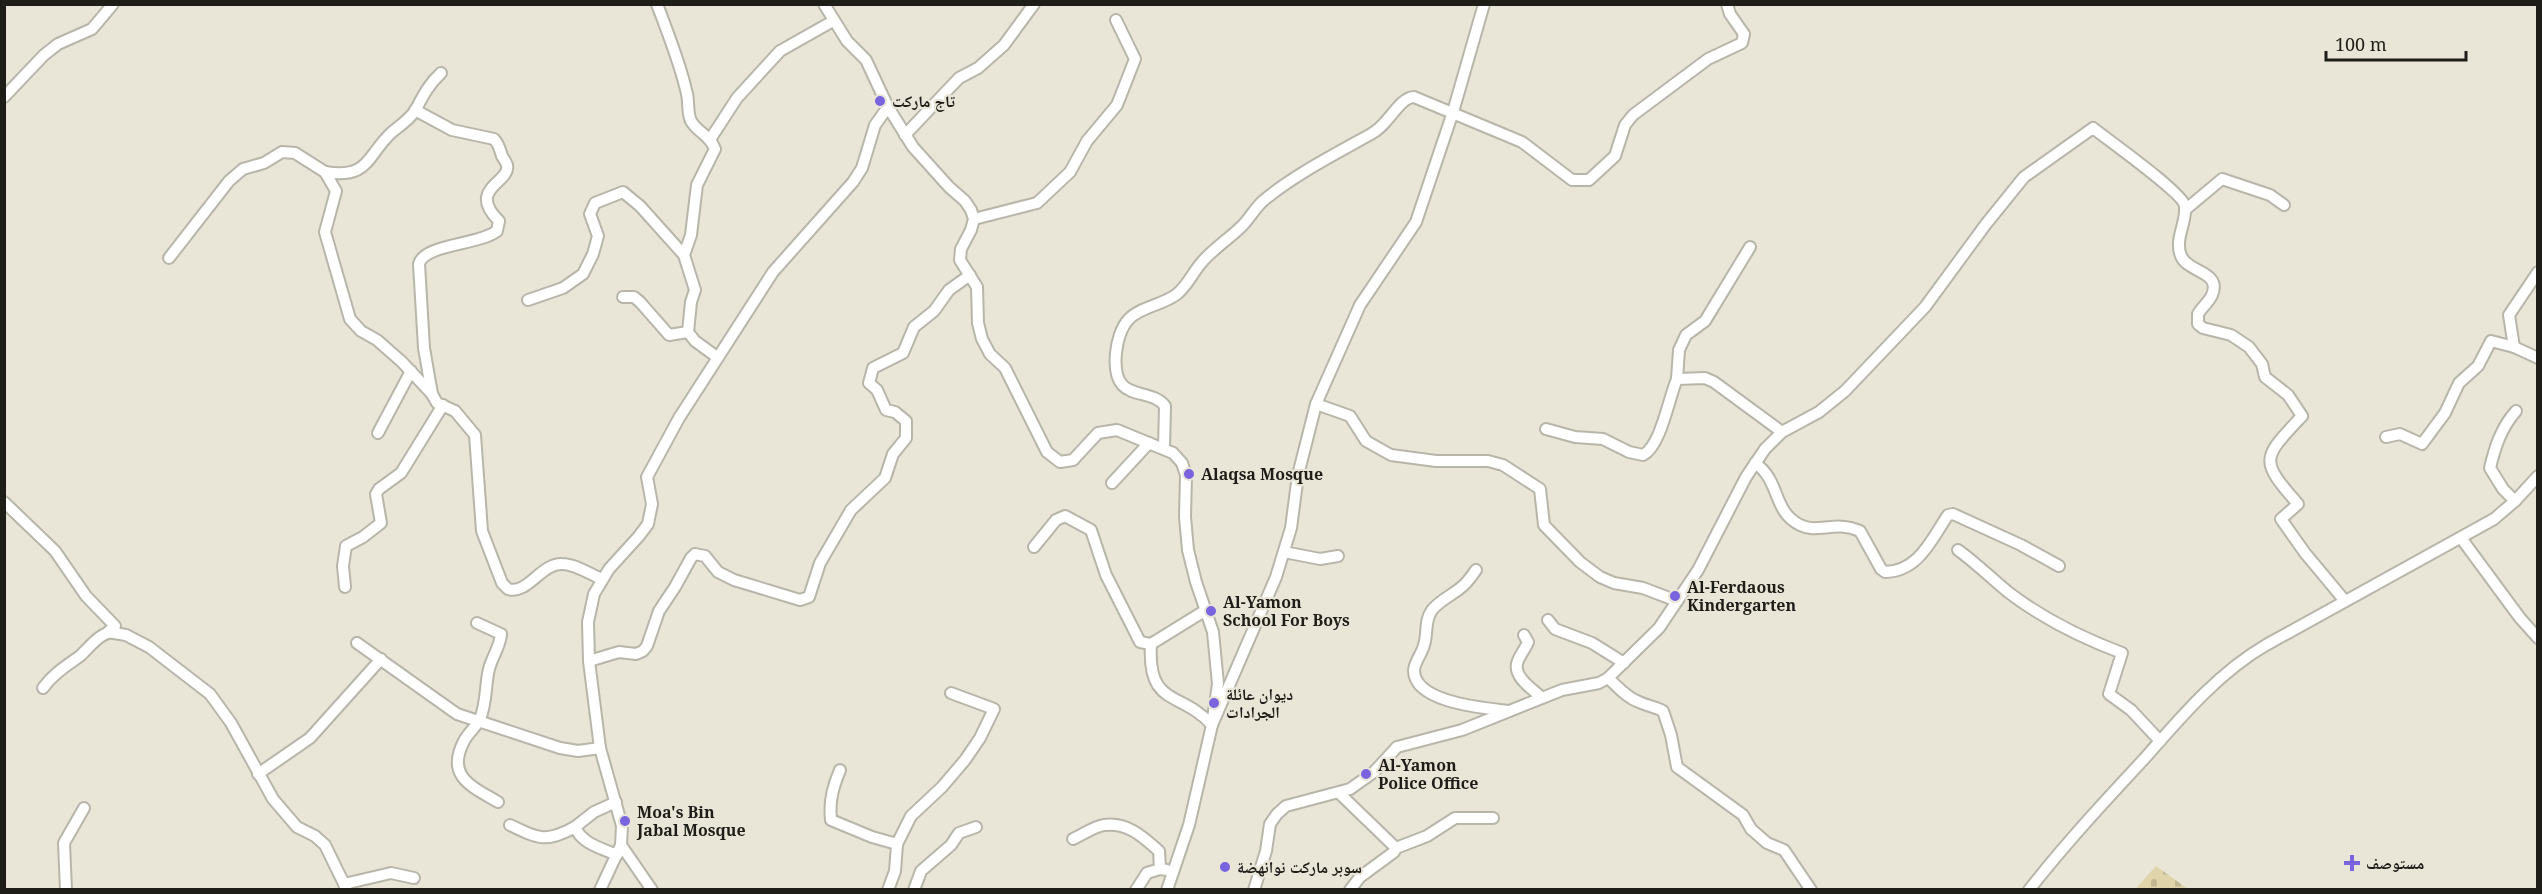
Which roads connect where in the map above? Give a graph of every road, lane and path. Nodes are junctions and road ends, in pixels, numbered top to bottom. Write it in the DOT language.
graph roads {
  1 [pos="112,4"];
  2 [pos="657,4"];
  3 [pos="824,4"];
  4 [pos="1034,4"];
  5 [pos="1484,4"];
  6 [pos="1727,4"];
  7 [pos="1116,20"];
  8 [pos="833,21"];
  9 [pos="441,73"];
  10 [pos="4,97"];
  11 [pos="888,107"];
  12 [pos="415,110"];
  13 [pos="1453,112"];
  14 [pos="905,135"];
  15 [pos="711,138"];
  16 [pos="325,172"];
  17 [pos="2284,205"];
  18 [pos="2185,210"];
  19 [pos="974,219"];
  20 [pos="1750,247"];
  21 [pos="684,255"];
  22 [pos="169,258"];
  23 [pos="2538,272"];
  24 [pos="970,275"];
  25 [pos="622,297"];
  26 [pos="528,300"];
  27 [pos="687,332"];
  28 [pos="2514,347"];
  29 [pos="717,357"];
  30 [pos="2538,358"];
  31 [pos="411,371"];
  32 [pos="1677,379"];
  33 [pos="432,394"];
  34 [pos="1316,404"];
  35 [pos="443,405"];
  36 [pos="2516,411"];
  37 [pos="1546,429"];
  38 [pos="1782,432"];
  39 [pos="378,433"];
  40 [pos="2386,437"];
  41 [pos="1149,443"];
  42 [pos="1164,448"];
  43 [pos="1755,463"];
  44 [pos="2536,481"];
  45 [pos="1112,483"];
  46 [pos="2515,501"];
  47 [pos="4,502"];
  48 [pos="2461,538"];
  49 [pos="1034,547"];
  50 [pos="1958,550"];
  51 [pos="1284,552"];
  52 [pos="1338,556"];
  53 [pos="2060,566"];
  54 [pos="1476,570"];
  55 [pos="602,579"];
  56 [pos="345,587"];
  57 [pos="1677,601"];
  58 [pos="2345,601"];
  59 [pos="1206,610"];
  60 [pos="1548,620"];
  61 [pos="477,623"];
  62 [pos="121,631"];
  63 [pos="108,632"];
  64 [pos="1524,635"];
  65 [pos="2538,638"];
  66 [pos="357,643"];
  67 [pos="1151,644"];
  68 [pos="381,659"];
  69 [pos="590,661"];
  70 [pos="1624,663"];
  71 [pos="1608,678"];
  72 [pos="43,688"];
  73 [pos="951,693"];
  74 [pos="1542,698"];
  75 [pos="1509,711"];
  76 [pos="480,720"];
  77 [pos="1212,725"];
  78 [pos="2160,741"];
  79 [pos="600,748"];
  80 [pos="840,770"];
  81 [pos="258,774"];
  82 [pos="1339,793"];
  83 [pos="498,802"];
  84 [pos="616,802"];
  85 [pos="84,808"];
  86 [pos="1493,818"];
  87 [pos="510,825"];
  88 [pos="575,827"];
  89 [pos="976,827"];
  90 [pos="1073,839"];
  91 [pos="897,844"];
  92 [pos="1396,848"];
  93 [pos="619,850"];
  94 [pos="1160,869"];
  95 [pos="1173,871"];
  96 [pos="414,878"];
  97 [pos="345,887"];
  98 [pos="66,890"];
  99 [pos="600,890"];
  100 [pos="652,890"];
  101 [pos="888,890"];
  102 [pos="914,890"];
  103 [pos="1136,890"];
  104 [pos="1167,890"];
  105 [pos="1254,890"];
  106 [pos="1350,890"];
  107 [pos="1811,890"];
  108 [pos="2029,890"];
  1 -- 10 [label="street"];
  2 -- 15 [label="street"];
  3 -- 8 [label="street"];
  4 -- 14 [label="street"];
  5 -- 13 [label="street"];
  6 -- 13 [label="street"];
  7 -- 19 [label="street"];
  8 -- 11 [label="street"];
  8 -- 15 [label="street"];
  9 -- 12 [label="street"];
  11 -- 14 [label="street"];
  11 -- 29 [label="street"];
  12 -- 16 [label="street"];
  12 -- 33 [label="street"];
  13 -- 34 [label="street"];
  13 -- 42 [label="street"];
  14 -- 19 [label="street"];
  15 -- 21 [label="street"];
  16 -- 22 [label="street"];
  16 -- 31 [label="street"];
  17 -- 18 [label="street"];
  18 -- 38 [label="street"];
  18 -- 58 [label="street"];
  19 -- 24 [label="street"];
  20 -- 32 [label="street"];
  21 -- 26 [label="street"];
  21 -- 27 [label="street"];
  23 -- 28 [label="street"];
  24 -- 41 [label="street"];
  24 -- 69 [label="street"];
  25 -- 27 [label="street"];
  27 -- 29 [label="street"];
  28 -- 30 [label="street"];
  28 -- 40 [label="street"];
  29 -- 55 [label="street"];
  31 -- 33 [label="street"];
  31 -- 39 [label="street"];
  32 -- 37 [label="street"];
  32 -- 38 [label="street"];
  33 -- 35 [label="street"];
  34 -- 51 [label="street"];
  34 -- 57 [label="street"];
  35 -- 55 [label="street"];
  35 -- 56 [label="street"];
  36 -- 46 [label="street"];
  38 -- 43 [label="street"];
  41 -- 42 [label="street"];
  41 -- 45 [label="street"];
  42 -- 59 [label="street"];
  43 -- 53 [label="street"];
  43 -- 57 [label="street"];
  44 -- 46 [label="street"];
  46 -- 48 [label="street"];
  47 -- 63 [label="street"];
  48 -- 58 [label="street"];
  48 -- 65 [label="street"];
  49 -- 67 [label="street"];
  50 -- 78 [label="street"];
  51 -- 52 [label="street"];
  51 -- 77 [label="street"];
  54 -- 75 [label="street"];
  55 -- 69 [label="street"];
  57 -- 70 [label="street"];
  58 -- 78 [label="street"];
  59 -- 67 [label="street"];
  59 -- 77 [label="street"];
  60 -- 70 [label="street"];
  61 -- 76 [label="street"];
  62 -- 63 [label="street"];
  63 -- 72 [label="street"];
  63 -- 81 [label="street"];
  64 -- 74 [label="street"];
  66 -- 68 [label="street"];
  67 -- 77 [label="street"];
  68 -- 76 [label="street"];
  68 -- 81 [label="street"];
  69 -- 79 [label="street"];
  70 -- 71 [label="street"];
  71 -- 74 [label="street"];
  71 -- 107 [label="street"];
  73 -- 91 [label="street"];
  74 -- 75 [label="street"];
  75 -- 82 [label="street"];
  76 -- 79 [label="street"];
  76 -- 83 [label="street"];
  77 -- 95 [label="street"];
  78 -- 108 [label="street"];
  79 -- 84 [label="street"];
  80 -- 91 [label="street"];
  81 -- 97 [label="street"];
  82 -- 92 [label="street"];
  82 -- 105 [label="street"];
  84 -- 88 [label="street"];
  84 -- 93 [label="street"];
  85 -- 98 [label="street"];
  86 -- 92 [label="street"];
  87 -- 88 [label="street"];
  88 -- 93 [label="street"];
  89 -- 102 [label="street"];
  90 -- 94 [label="street"];
  91 -- 101 [label="street"];
  92 -- 106 [label="street"];
  93 -- 99 [label="street"];
  93 -- 100 [label="street"];
  94 -- 95 [label="street"];
  94 -- 103 [label="street"];
  95 -- 104 [label="street"];
  96 -- 97 [label="street"];
}
